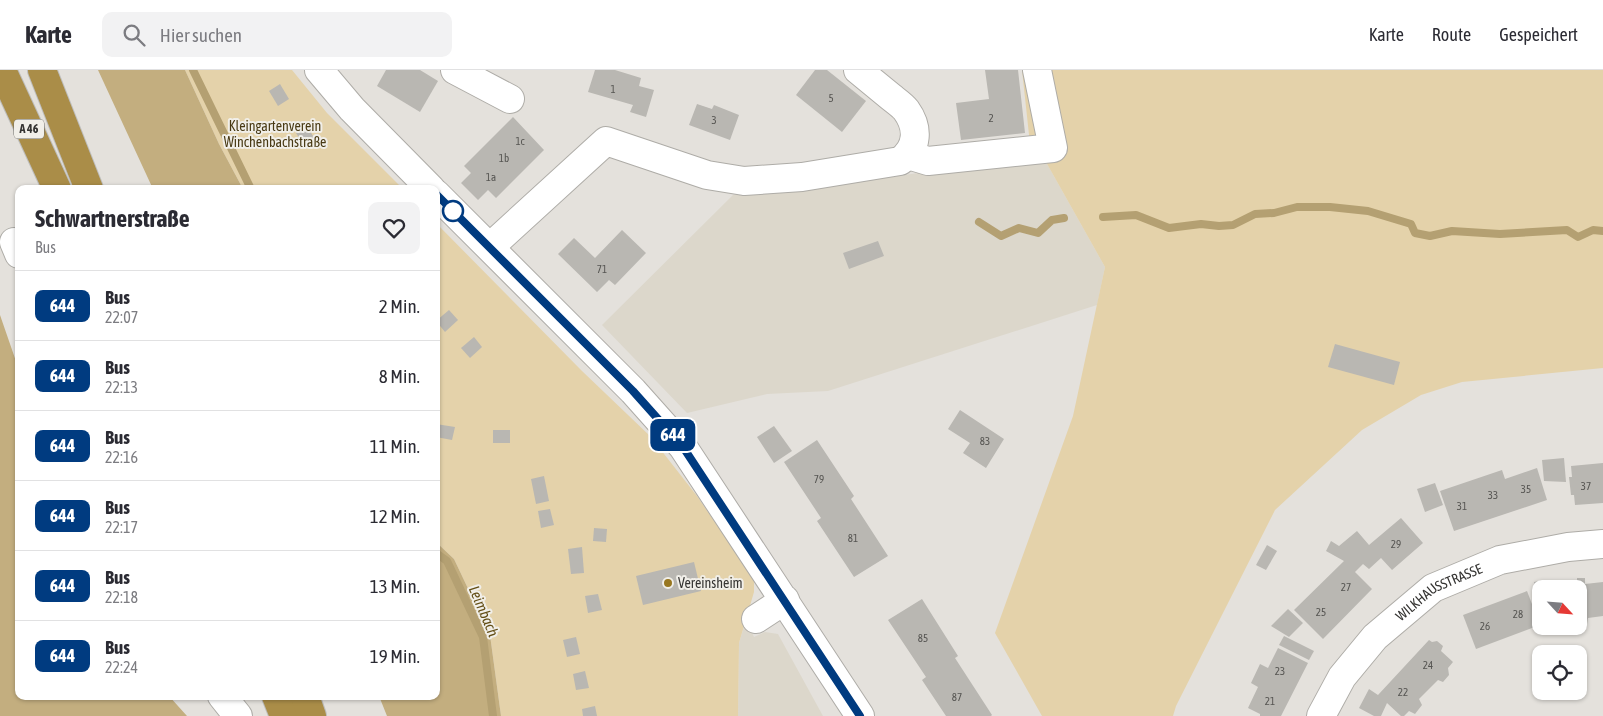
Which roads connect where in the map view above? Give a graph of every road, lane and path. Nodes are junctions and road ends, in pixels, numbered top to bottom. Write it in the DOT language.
graph roads {
  1 [pos="2,70"];
  2 [pos="42,70"];
  3 [pos="319,70"];
  4 [pos="456,70"];
  5 [pos="858,70"];
  6 [pos="1037,70"];
  7 [pos="510,99"];
  8 [pos="908,155"];
  9 [pos="55,185"];
  10 [pos="87,185"];
  11 [pos="428,185"];
  12 [pos="440,198"];
  13 [pos="490,247"];
  14 [pos="1603,544"];
  15 [pos="785,600"];
  16 [pos="756,620"];
  17 [pos="225,700"];
  18 [pos="278,700"];
  19 [pos="306,700"];
  20 [pos="238,716"];
  21 [pos="284,716"];
  22 [pos="312,716"];
  23 [pos="860,716"];
  24 [pos="1320,716"];
  1 -- 9 [label="highway, A 46"];
  2 -- 10 [label="highway, A 46"];
  3 -- 11 [label="street"];
  4 -- 7 [label="street"];
  5 -- 8 [label="street"];
  6 -- 8 [label="street"];
  8 -- 13 [label="street"];
  12 -- 13 [label="street"];
  13 -- 15 [label="street"];
  14 -- 24 [label="street, WILKHAUSSTRASSE"];
  15 -- 16 [label="street"];
  15 -- 23 [label="street"];
  17 -- 20 [label="street"];
  18 -- 21 [label="highway"];
  19 -- 22 [label="highway"];
}
